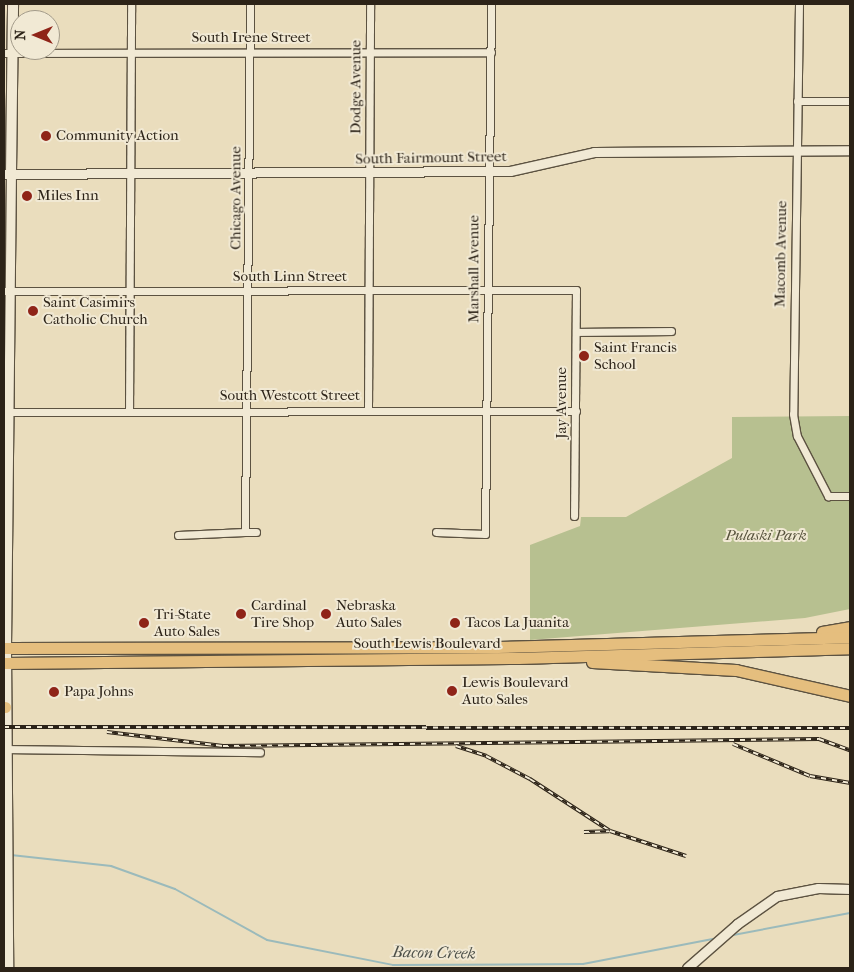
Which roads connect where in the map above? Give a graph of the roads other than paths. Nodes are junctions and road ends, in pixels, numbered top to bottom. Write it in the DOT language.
graph roads {
  1 [pos="13,4"];
  2 [pos="131,4"];
  3 [pos="250,4"];
  4 [pos="370,4"];
  5 [pos="491,4"];
  6 [pos="799,4"];
  7 [pos="250,51"];
  8 [pos="130,52"];
  9 [pos="370,52"];
  10 [pos="490,52"];
  11 [pos="8,53"];
  12 [pos="850,100"];
  13 [pos="796,101"];
  14 [pos="796,150"];
  15 [pos="850,150"];
  16 [pos="488,171"];
  17 [pos="369,172"];
  18 [pos="6,173"];
  19 [pos="130,173"];
  20 [pos="250,174"];
  21 [pos="368,290"];
  22 [pos="488,290"];
  23 [pos="576,290"];
  24 [pos="249,291"];
  25 [pos="7,292"];
  26 [pos="128,292"];
  27 [pos="672,331"];
  28 [pos="576,332"];
  29 [pos="248,410"];
  30 [pos="368,410"];
  31 [pos="486,411"];
  32 [pos="576,411"];
  33 [pos="6,412"];
  34 [pos="129,412"];
  35 [pos="850,496"];
  36 [pos="574,516"];
  37 [pos="245,532"];
  38 [pos="256,532"];
  39 [pos="436,532"];
  40 [pos="6,533"];
  41 [pos="178,535"];
  42 [pos="850,628"];
  43 [pos="850,638"];
  44 [pos="777,639"];
  45 [pos="5,648"];
  46 [pos="850,648"];
  47 [pos="518,658"];
  48 [pos="4,663"];
  49 [pos="850,696"];
  50 [pos="4,707"];
  51 [pos="6,749"];
  52 [pos="260,752"];
  53 [pos="850,889"];
  54 [pos="8,968"];
  55 [pos="687,968"];
  1 -- 11 [label="main road"];
  2 -- 8 [label="street"];
  3 -- 7 [label="street, Chicago Avenue"];
  4 -- 9 [label="street, Dodge Avenue"];
  5 -- 10 [label="street, Marshall Avenue"];
  6 -- 13 [label="street, Macomb Avenue"];
  7 -- 8 [label="street, South Irene Street"];
  7 -- 9 [label="street, South Irene Street"];
  7 -- 20 [label="street, Chicago Avenue"];
  8 -- 11 [label="street, South Irene Street"];
  8 -- 19 [label="street"];
  9 -- 10 [label="street, South Irene Street"];
  9 -- 17 [label="street, Dodge Avenue"];
  10 -- 16 [label="street, Marshall Avenue"];
  11 -- 18 [label="main road"];
  12 -- 13 [label="street"];
  13 -- 14 [label="street, Macomb Avenue"];
  14 -- 15 [label="street, South Fairmount Street"];
  14 -- 16 [label="street, South Fairmount Street"];
  14 -- 35 [label="street, Macomb Avenue"];
  16 -- 17 [label="street, South Fairmount Street"];
  16 -- 22 [label="street, Marshall Avenue"];
  17 -- 20 [label="street, South Fairmount Street"];
  17 -- 21 [label="street, Dodge Avenue"];
  18 -- 19 [label="street, South Fairmount Street"];
  18 -- 25 [label="street"];
  19 -- 20 [label="street, South Fairmount Street"];
  19 -- 26 [label="street"];
  20 -- 24 [label="street, Chicago Avenue"];
  21 -- 22 [label="street, South Linn Street"];
  21 -- 24 [label="street, South Linn Street"];
  21 -- 30 [label="street, Dodge Avenue"];
  22 -- 23 [label="street, South Linn Street"];
  22 -- 31 [label="street, Marshall Avenue"];
  23 -- 28 [label="street, Jay Avenue"];
  24 -- 26 [label="street, South Linn Street"];
  24 -- 29 [label="street, Chicago Avenue"];
  25 -- 26 [label="street, South Linn Street"];
  25 -- 33 [label="street"];
  26 -- 34 [label="street"];
  27 -- 28 [label="street"];
  28 -- 32 [label="street, Jay Avenue"];
  29 -- 30 [label="street, South Westcott Street"];
  29 -- 34 [label="street, South Westcott Street"];
  29 -- 37 [label="street, Chicago Avenue"];
  30 -- 31 [label="street, South Westcott Street"];
  31 -- 32 [label="street, South Westcott Street"];
  31 -- 39 [label="street, Marshall Avenue"];
  32 -- 36 [label="street, Jay Avenue"];
  33 -- 34 [label="street, South Westcott Street"];
  33 -- 40 [label="street"];
  37 -- 38 [label="street"];
  37 -- 41 [label="street"];
  40 -- 45 [label="street"];
  42 -- 44 [label="main road"];
  43 -- 44 [label="main road, South Lewis Boulevard"];
  44 -- 45 [label="main road, South Lewis Boulevard"];
  45 -- 48 [label="main road"];
  46 -- 47 [label="main road, South Lewis Boulevard"];
  47 -- 48 [label="main road, South Lewis Boulevard"];
  47 -- 49 [label="main road"];
  48 -- 50 [label="main road"];
  50 -- 51 [label="main road"];
  51 -- 52 [label="street"];
  51 -- 54 [label="main road"];
  53 -- 55 [label="street"];
}
